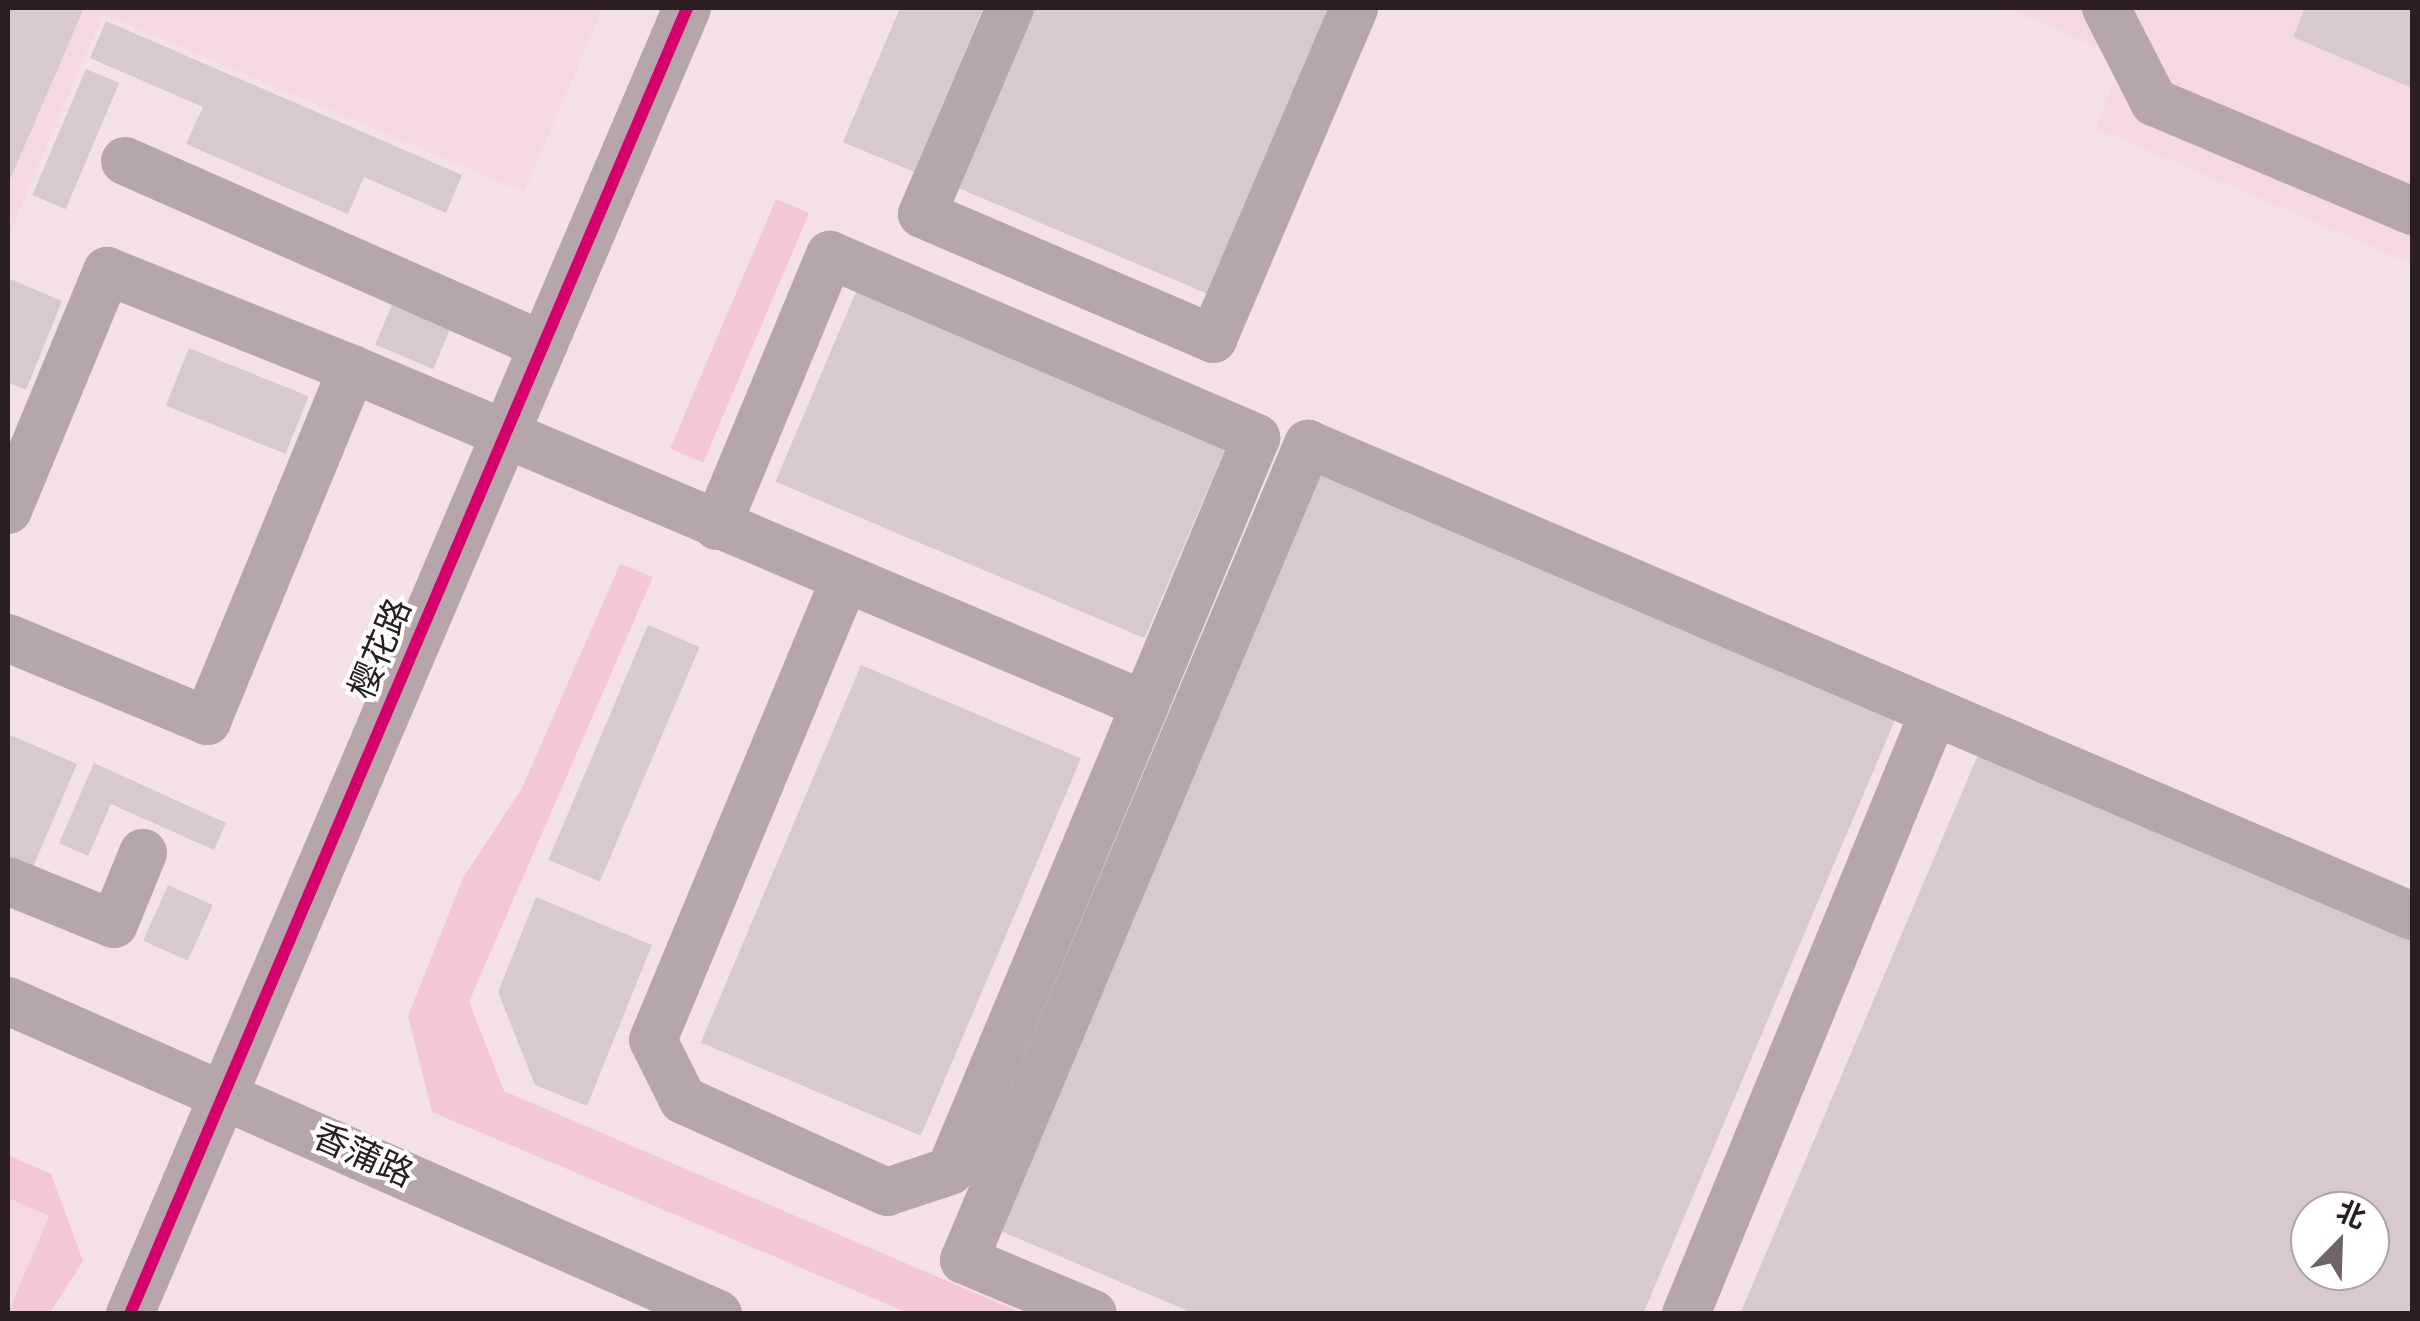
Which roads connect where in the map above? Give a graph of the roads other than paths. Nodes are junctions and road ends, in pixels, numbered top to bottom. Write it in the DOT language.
graph roads {
  1 [pos="687,8"];
  2 [pos="1010,8"];
  3 [pos="1354,8"];
  4 [pos="2106,8"];
  5 [pos="125,160"];
  6 [pos="2412,211"];
  7 [pos="543,345"];
  8 [pos="352,370"];
  9 [pos="504,436"];
  10 [pos="8,510"];
  11 [pos="717,526"];
  12 [pos="845,579"];
  13 [pos="8,638"];
  14 [pos="1145,705"];
  15 [pos="1934,712"];
  16 [pos="143,852"];
  17 [pos="8,880"];
  18 [pos="2412,916"];
  19 [pos="8,1001"];
  20 [pos="224,1094"];
  21 [pos="130,1314"];
  22 [pos="718,1314"];
  23 [pos="1093,1314"];
  24 [pos="1686,1314"];
  1 -- 7 [label="street, 樱花路"];
  2 -- 3 [label="street"];
  4 -- 6 [label="street"];
  5 -- 7 [label="street"];
  7 -- 9 [label="street, 樱花路"];
  8 -- 9 [label="street"];
  8 -- 10 [label="street"];
  8 -- 13 [label="street"];
  9 -- 11 [label="street"];
  9 -- 20 [label="street, 樱花路"];
  11 -- 12 [label="street"];
  11 -- 14 [label="street"];
  12 -- 14 [label="street"];
  12 -- 14 [label="street"];
  15 -- 18 [label="street"];
  15 -- 23 [label="street"];
  15 -- 24 [label="street"];
  16 -- 17 [label="street"];
  19 -- 20 [label="street, 香蒲路"];
  20 -- 21 [label="street, 樱花路"];
  20 -- 22 [label="street, 香蒲路"];
}
